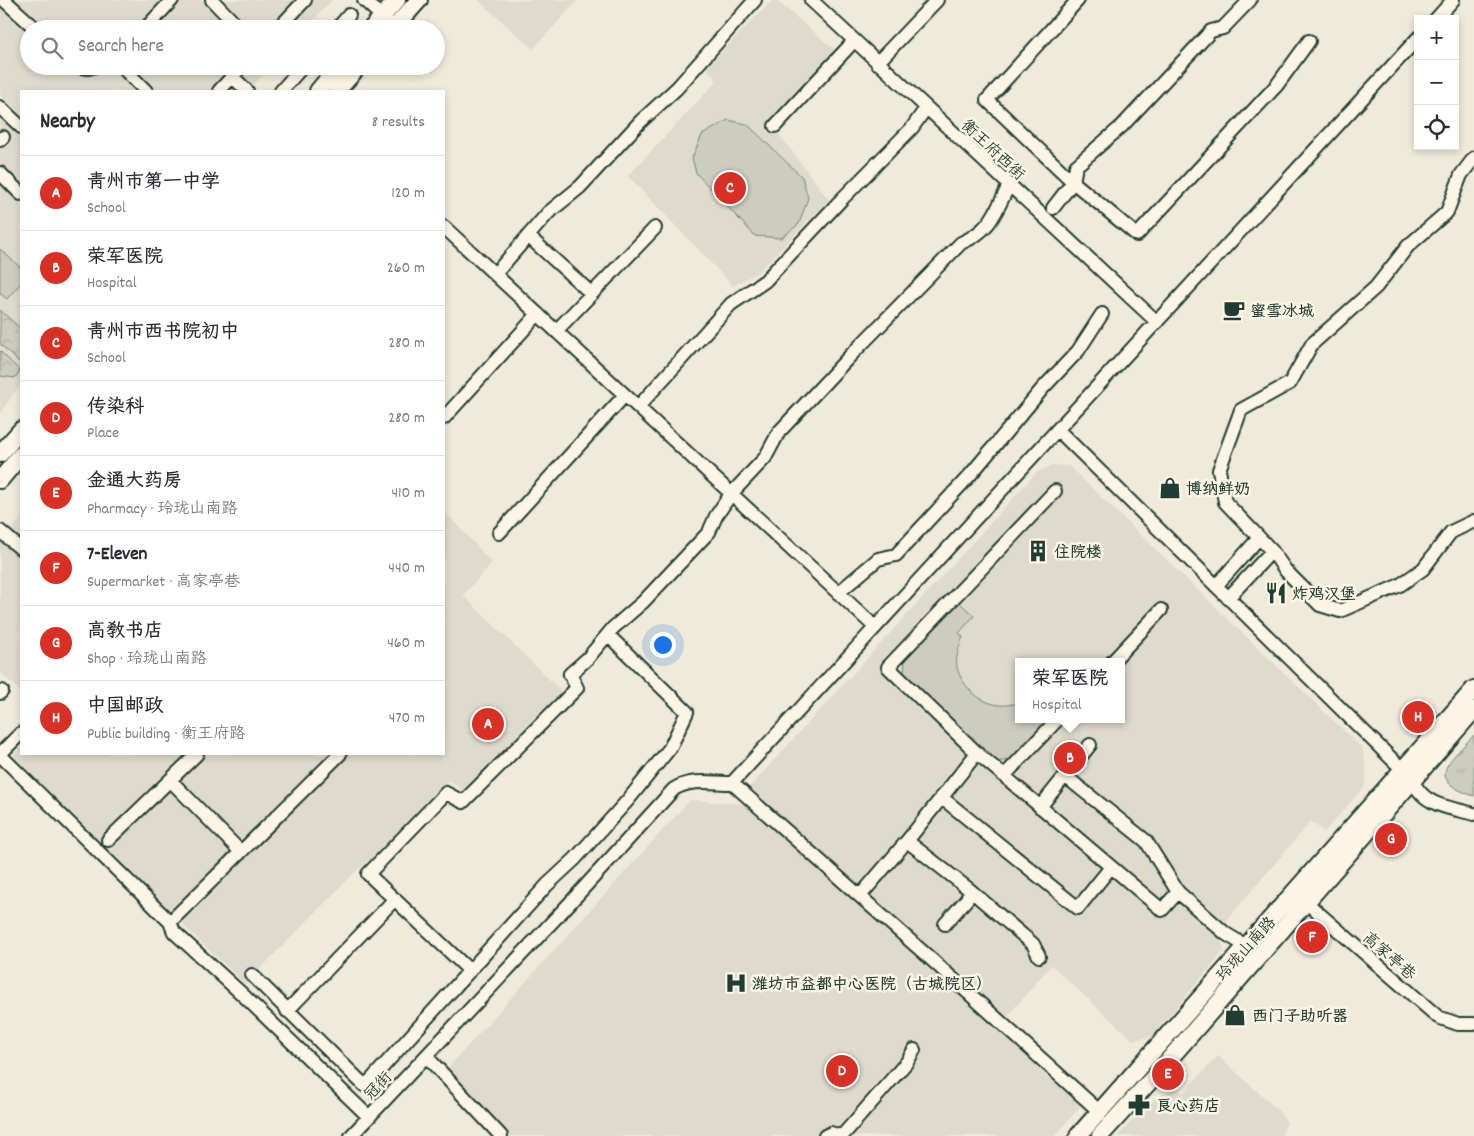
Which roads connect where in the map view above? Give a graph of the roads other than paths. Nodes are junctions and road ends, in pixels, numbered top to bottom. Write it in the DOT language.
graph roads {
  1 [pos="4,0"];
  2 [pos="172,0"];
  3 [pos="212,0"];
  4 [pos="305,0"];
  5 [pos="364,0"];
  6 [pos="397,0"];
  7 [pos="419,0"];
  8 [pos="756,0"];
  9 [pos="811,0"];
  10 [pos="937,0"];
  11 [pos="1078,0"];
  12 [pos="1250,0"];
  13 [pos="1453,0"];
  14 [pos="349,15"];
  15 [pos="1440,15"];
  16 [pos="26,20"];
  17 [pos="153,20"];
  18 [pos="231,20"];
  19 [pos="286,20"];
  20 [pos="345,20"];
  21 [pos="376,20"];
  22 [pos="379,20"];
  23 [pos="401,20"];
  24 [pos="854,41"];
  25 [pos="1309,41"];
  26 [pos="1414,42"];
  27 [pos="878,63"];
  28 [pos="130,75"];
  29 [pos="295,75"];
  30 [pos="331,75"];
  31 [pos="352,75"];
  32 [pos="233,77"];
  33 [pos="145,90"];
  34 [pos="220,90"];
  35 [pos="246,90"];
  36 [pos="281,90"];
  37 [pos="319,90"];
  38 [pos="338,90"];
  39 [pos="0,107"];
  40 [pos="926,108"];
  41 [pos="20,126"];
  42 [pos="775,126"];
  43 [pos="1474,158"];
  44 [pos="0,173"];
  45 [pos="1074,182"];
  46 [pos="1009,185"];
  47 [pos="20,193"];
  48 [pos="1053,208"];
  49 [pos="445,228"];
  50 [pos="655,228"];
  51 [pos="528,236"];
  52 [pos="494,274"];
  53 [pos="592,294"];
  54 [pos="538,314"];
  55 [pos="1102,314"];
  56 [pos="1157,322"];
  57 [pos="556,331"];
  58 [pos="625,395"];
  59 [pos="638,407"];
  60 [pos="445,417"];
  61 [pos="1058,430"];
  62 [pos="20,431"];
  63 [pos="0,454"];
  64 [pos="20,456"];
  65 [pos="0,480"];
  66 [pos="1055,491"];
  67 [pos="731,494"];
  68 [pos="1474,521"];
  69 [pos="0,531"];
  70 [pos="499,533"];
  71 [pos="1258,539"];
  72 [pos="20,548"];
  73 [pos="1272,551"];
  74 [pos="1216,586"];
  75 [pos="838,593"];
  76 [pos="1228,598"];
  77 [pos="1161,610"];
  78 [pos="875,627"];
  79 [pos="608,634"];
  80 [pos="1116,658"];
  81 [pos="1474,689"];
  82 [pos="1474,710"];
  83 [pos="1054,723"];
  84 [pos="20,734"];
  85 [pos="1090,745"];
  86 [pos="977,753"];
  87 [pos="0,754"];
  88 [pos="196,755"];
  89 [pos="339,755"];
  90 [pos="1004,776"];
  91 [pos="1065,776"];
  92 [pos="1408,776"];
  93 [pos="170,780"];
  94 [pos="732,783"];
  95 [pos="941,797"];
  96 [pos="1040,807"];
  97 [pos="1474,814"];
  98 [pos="108,840"];
  99 [pos="907,841"];
  100 [pos="240,852"];
  101 [pos="1111,867"];
  102 [pos="970,890"];
  103 [pos="1178,892"];
  104 [pos="860,896"];
  105 [pos="1300,898"];
  106 [pos="395,900"];
  107 [pos="170,922"];
  108 [pos="945,924"];
  109 [pos="1246,946"];
  110 [pos="1039,956"];
  111 [pos="470,971"];
  112 [pos="252,976"];
  113 [pos="287,1011"];
  114 [pos="1474,1024"];
  115 [pos="914,1050"];
  116 [pos="426,1056"];
  117 [pos="1100,1112"];
  118 [pos="369,1117"];
  119 [pos="351,1136"];
  120 [pos="501,1136"];
  121 [pos="825,1136"];
  122 [pos="841,1136"];
  123 [pos="1078,1136"];
  124 [pos="1100,1136"];
  1 -- 16 [label="street"];
  2 -- 17 [label="street"];
  3 -- 18 [label="street"];
  4 -- 19 [label="street"];
  5 -- 21 [label="street"];
  6 -- 22 [label="main road"];
  7 -- 23 [label="main road"];
  8 -- 51 [label="street"];
  9 -- 24 [label="street, 衡王府西街"];
  10 -- 27 [label="street"];
  11 -- 45 [label="street"];
  12 -- 45 [label="street"];
  13 -- 15 [label="street"];
  14 -- 20 [label="street"];
  24 -- 27 [label="street, 衡王府西街"];
  24 -- 42 [label="street"];
  25 -- 45 [label="street"];
  26 -- 56 [label="street"];
  27 -- 40 [label="street, 衡王府西街"];
  28 -- 33 [label="street"];
  29 -- 36 [label="street"];
  30 -- 37 [label="main road"];
  31 -- 38 [label="main road"];
  32 -- 34 [label="street"];
  32 -- 35 [label="street"];
  39 -- 41 [label="street"];
  40 -- 46 [label="street, 衡王府西街"];
  40 -- 59 [label="street"];
  43 -- 71 [label="street"];
  44 -- 47 [label="street"];
  45 -- 48 [label="street"];
  46 -- 56 [label="street, 衡王府西街"];
  46 -- 67 [label="street"];
  49 -- 52 [label="street"];
  50 -- 53 [label="street"];
  51 -- 52 [label="street"];
  51 -- 53 [label="street"];
  52 -- 54 [label="street"];
  53 -- 57 [label="street"];
  54 -- 57 [label="street"];
  54 -- 60 [label="street"];
  55 -- 75 [label="street"];
  56 -- 61 [label="street"];
  57 -- 58 [label="street"];
  58 -- 59 [label="street"];
  58 -- 70 [label="street"];
  59 -- 67 [label="street"];
  61 -- 74 [label="street"];
  61 -- 78 [label="street"];
  62 -- 63 [label="main road"];
  64 -- 65 [label="main road"];
  66 -- 86 [label="street"];
  67 -- 75 [label="street"];
  67 -- 79 [label="street"];
  68 -- 73 [label="street"];
  69 -- 72 [label="street"];
  71 -- 73 [label="street"];
  71 -- 74 [label="street"];
  73 -- 76 [label="street"];
  74 -- 76 [label="street"];
  75 -- 78 [label="street"];
  76 -- 92 [label="street"];
  77 -- 80 [label="street"];
  78 -- 94 [label="street"];
  79 -- 106 [label="street"];
  79 -- 111 [label="street"];
  81 -- 92 [label="main road"];
  82 -- 92 [label="main road"];
  83 -- 90 [label="street"];
  84 -- 87 [label="street"];
  85 -- 91 [label="street"];
  86 -- 90 [label="street"];
  86 -- 95 [label="street"];
  87 -- 107 [label="street"];
  88 -- 93 [label="street"];
  89 -- 100 [label="street"];
  90 -- 96 [label="street"];
  91 -- 96 [label="street"];
  91 -- 103 [label="street"];
  92 -- 97 [label="street"];
  92 -- 105 [label="main road, 玲珑山南路"];
  93 -- 98 [label="street"];
  93 -- 100 [label="street"];
  94 -- 104 [label="street"];
  94 -- 116 [label="street, 冠街"];
  95 -- 99 [label="street"];
  95 -- 101 [label="street"];
  96 -- 101 [label="street"];
  99 -- 102 [label="street"];
  99 -- 104 [label="street"];
  100 -- 107 [label="street"];
  101 -- 103 [label="street"];
  102 -- 108 [label="street"];
  102 -- 110 [label="street"];
  103 -- 109 [label="street"];
  104 -- 117 [label="street"];
  105 -- 109 [label="main road, 玲珑山南路"];
  105 -- 114 [label="street, 高家亭巷"];
  105 -- 124 [label="main road, 玲珑山南路"];
  106 -- 111 [label="street"];
  106 -- 113 [label="street"];
  107 -- 118 [label="street"];
  109 -- 117 [label="main road, 玲珑山南路"];
  111 -- 113 [label="street"];
  112 -- 113 [label="street"];
  115 -- 122 [label="street"];
  116 -- 118 [label="street, 冠街"];
  116 -- 120 [label="street"];
  117 -- 123 [label="main road, 玲珑山南路"];
  118 -- 119 [label="street, 冠街"];
  121 -- 122 [label="street"];
}
